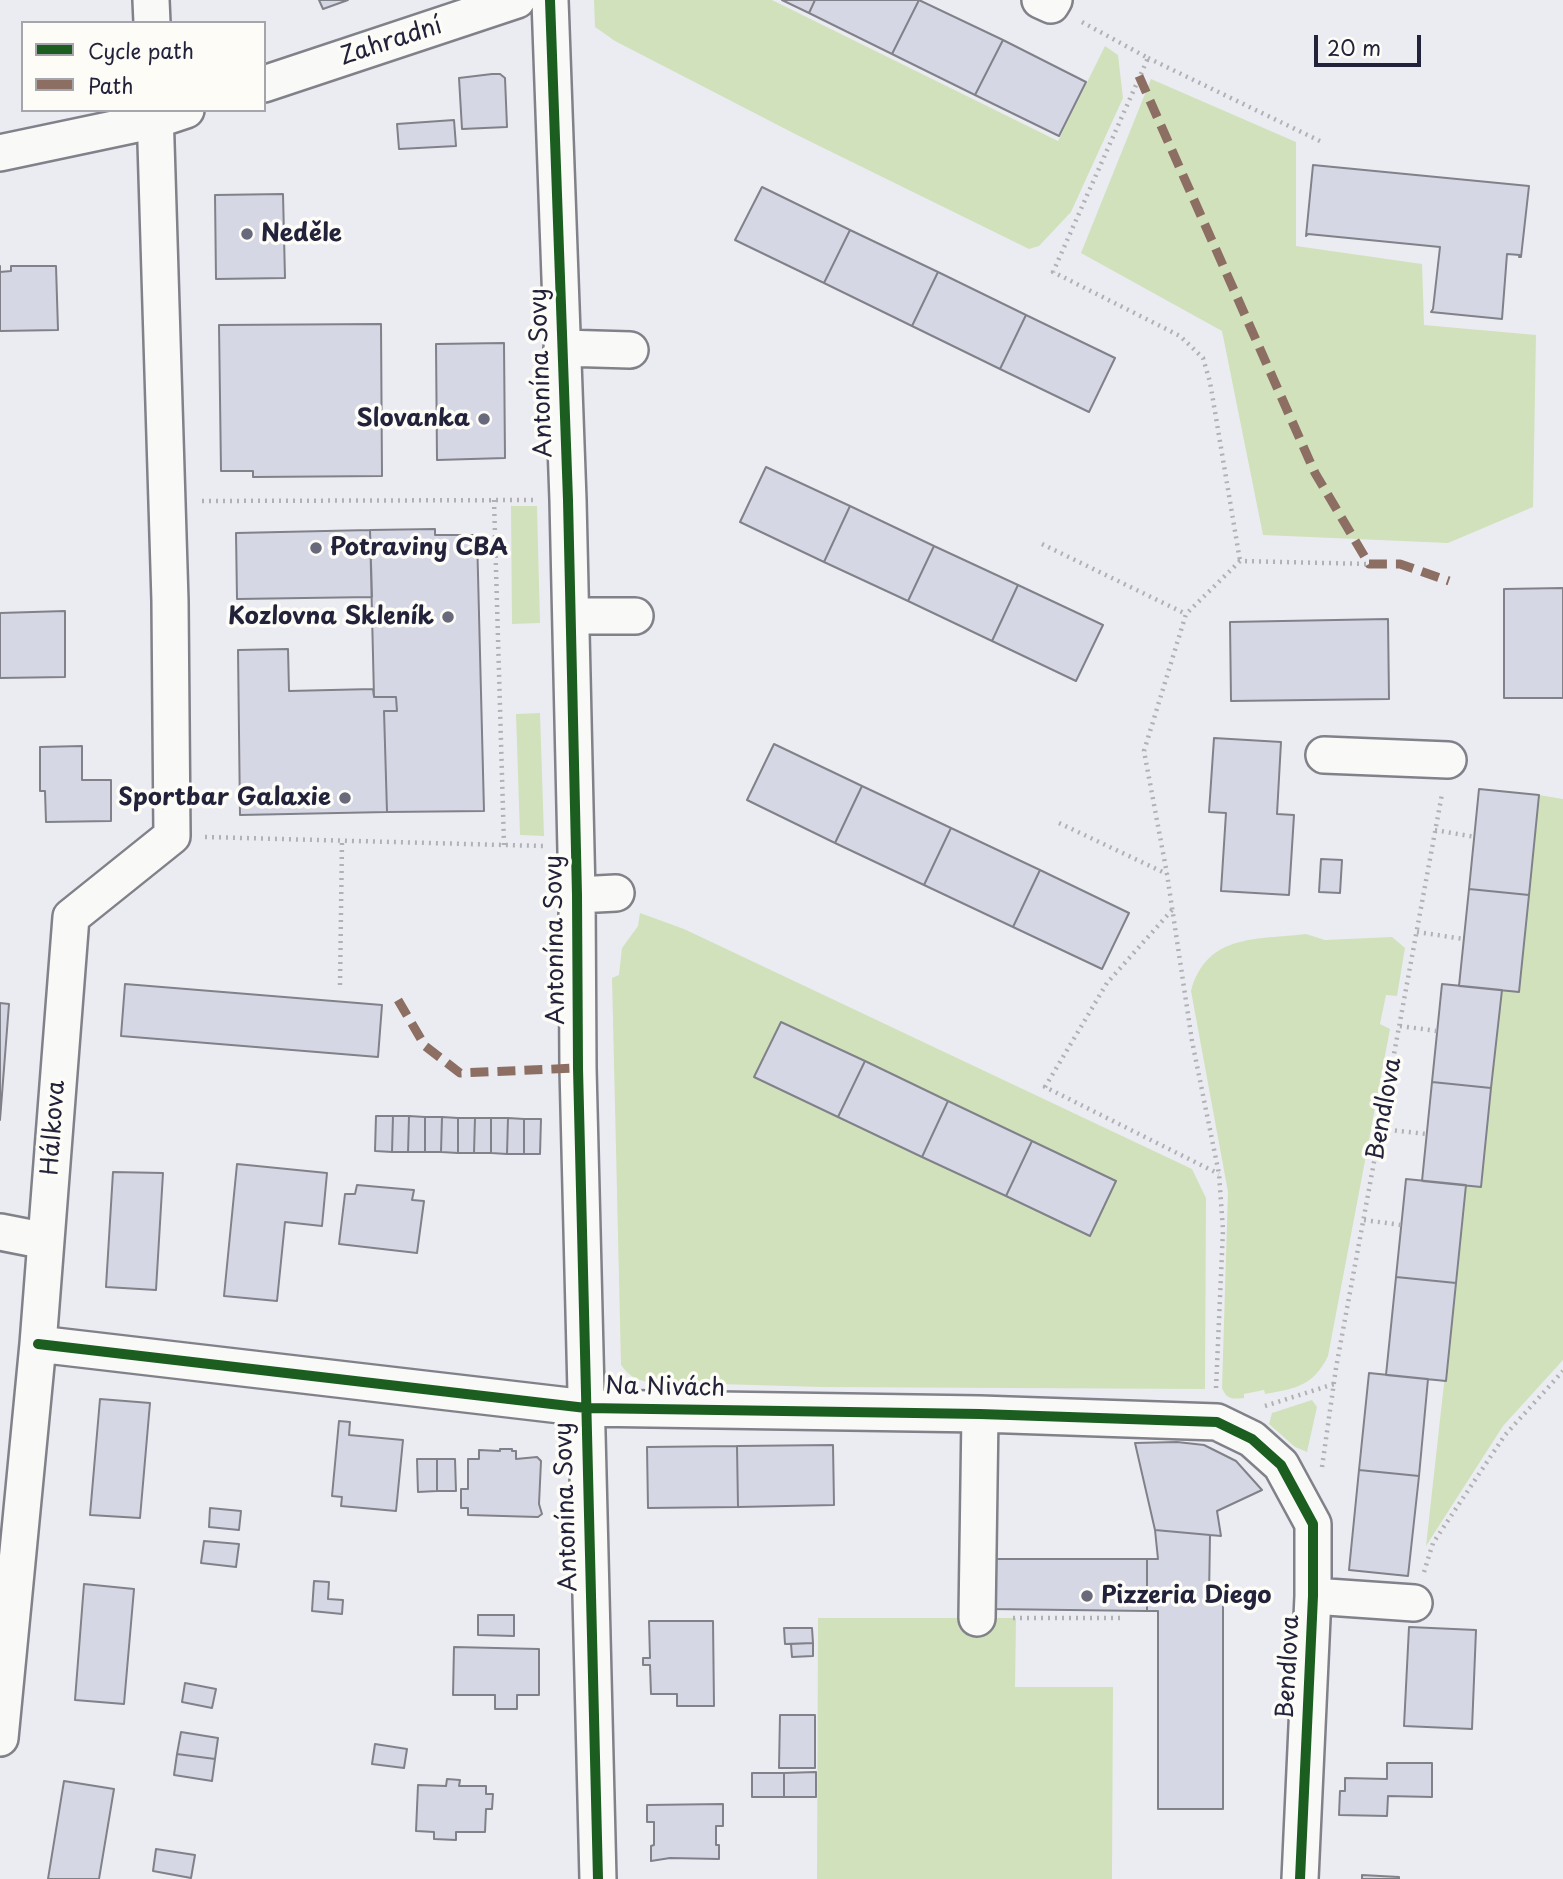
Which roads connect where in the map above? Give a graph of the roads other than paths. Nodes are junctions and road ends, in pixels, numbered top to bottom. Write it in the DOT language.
graph roads {
  1 [pos="151,0"];
  2 [pos="517,0"];
  3 [pos="550,0"];
  4 [pos="152,21"];
  5 [pos="266,83"];
  6 [pos="165,114"];
  7 [pos="0,153"];
  8 [pos="562,348"];
  9 [pos="630,350"];
  10 [pos="571,616"];
  11 [pos="635,616"];
  12 [pos="1324,755"];
  13 [pos="1448,760"];
  14 [pos="616,893"];
  15 [pos="577,895"];
  16 [pos="0,1232"];
  17 [pos="46,1241"];
  18 [pos="38,1344"];
  19 [pos="586,1408"];
  20 [pos="979,1414"];
  21 [pos="1282,1465"];
  22 [pos="1313,1596"];
  23 [pos="1414,1603"];
  24 [pos="977,1618"];
  25 [pos="0,1738"];
  26 [pos="598,1879"];
  27 [pos="1300,1879"];
  1 -- 4 [label="street"];
  2 -- 5 [label="street, Zahradní"];
  3 -- 8 [label="street, Antonína Sovy"];
  6 -- 7 [label="street"];
  6 -- 17 [label="street, Hálkova"];
  8 -- 9 [label="street"];
  8 -- 10 [label="street, Antonína Sovy"];
  10 -- 11 [label="street"];
  10 -- 15 [label="street, Antonína Sovy"];
  12 -- 13 [label="street"];
  14 -- 15 [label="street"];
  15 -- 19 [label="street, Antonína Sovy"];
  16 -- 17 [label="street"];
  17 -- 18 [label="street, Hálkova"];
  18 -- 19 [label="street, Na Nivách"];
  18 -- 25 [label="street, Hálkova"];
  19 -- 20 [label="street, Na Nivách"];
  19 -- 26 [label="street, Antonína Sovy"];
  20 -- 21 [label="street, Na Nivách"];
  20 -- 24 [label="street"];
  21 -- 22 [label="street, Bendlova"];
  22 -- 23 [label="street"];
  22 -- 27 [label="street, Bendlova"];
}
